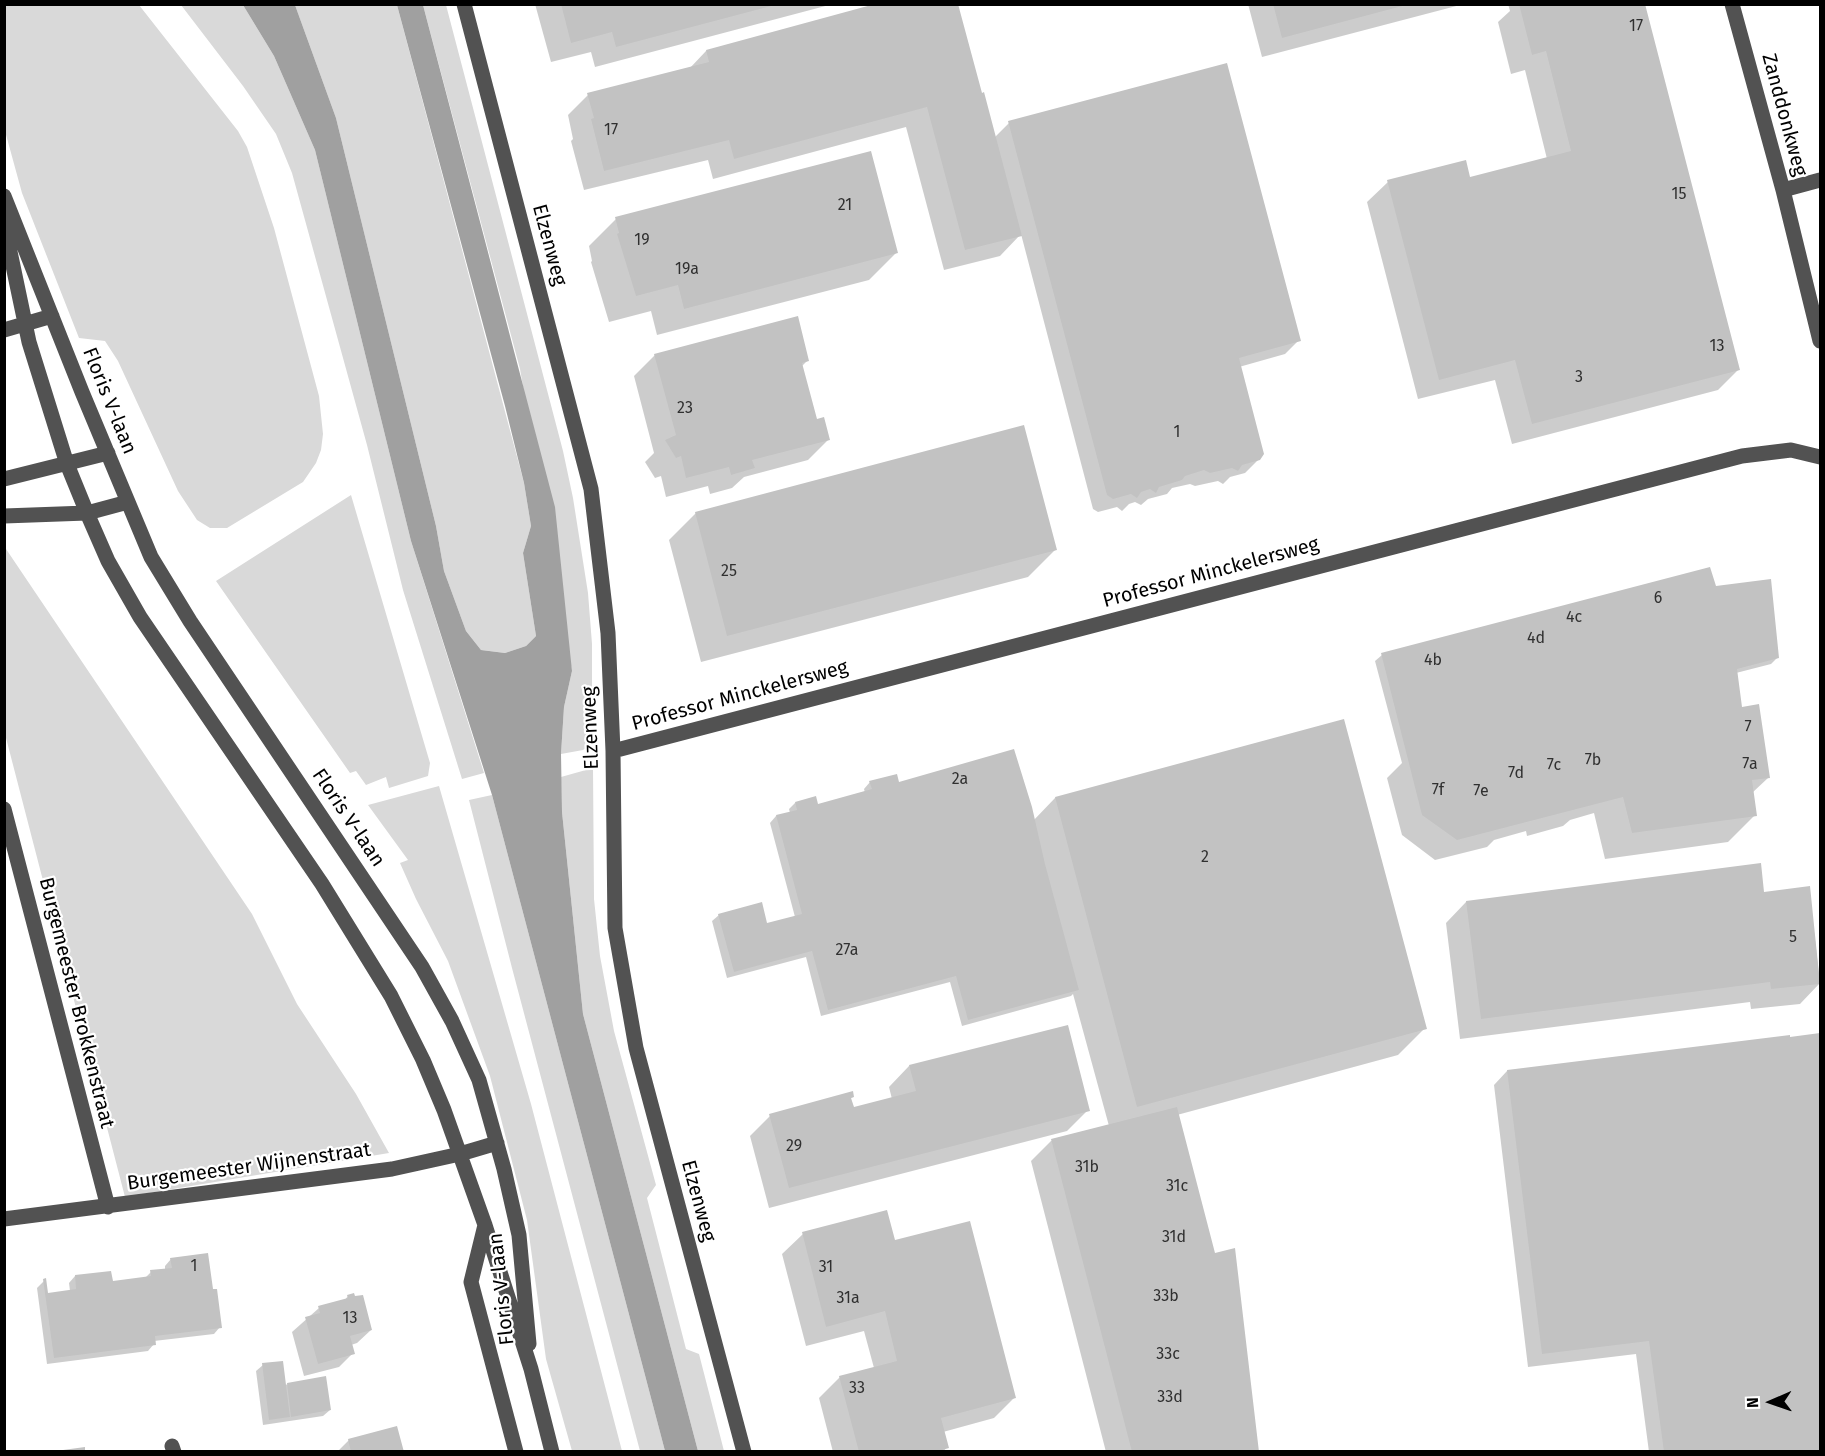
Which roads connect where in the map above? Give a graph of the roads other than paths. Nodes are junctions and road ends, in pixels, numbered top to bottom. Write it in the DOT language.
graph roads {
  1 [pos="464,4"];
  2 [pos="1732,4"];
  3 [pos="1821,180"];
  4 [pos="1783,190"];
  5 [pos="4,196"];
  6 [pos="4,223"];
  7 [pos="52,316"];
  8 [pos="25,324"];
  9 [pos="4,330"];
  10 [pos="1821,341"];
  11 [pos="108,453"];
  12 [pos="1821,457"];
  13 [pos="67,464"];
  14 [pos="4,479"];
  15 [pos="128,502"];
  16 [pos="87,513"];
  17 [pos="4,516"];
  18 [pos="613,751"];
  19 [pos="4,809"];
  20 [pos="497,1143"];
  21 [pos="460,1154"];
  22 [pos="108,1207"];
  23 [pos="4,1219"];
  24 [pos="485,1225"];
  25 [pos="531,1369"];
  26 [pos="516,1452"];
  27 [pos="552,1452"];
  28 [pos="744,1452"];
  1 -- 18 [label="street, Elzenweg"];
  2 -- 4 [label="street, Zanddonkweg"];
  3 -- 4 [label="street"];
  4 -- 10 [label="street, Zanddonkweg"];
  5 -- 7 [label="street, Floris V-laan"];
  6 -- 8 [label="street, Floris V-laan"];
  7 -- 8 [label="street"];
  7 -- 11 [label="street, Floris V-laan"];
  8 -- 9 [label="street"];
  8 -- 13 [label="street, Floris V-laan"];
  11 -- 13 [label="street"];
  11 -- 15 [label="street, Floris V-laan"];
  12 -- 18 [label="street, Professor Minckelersweg"];
  13 -- 14 [label="street"];
  13 -- 16 [label="street, Floris V-laan"];
  15 -- 16 [label="street"];
  15 -- 20 [label="street, Floris V-laan"];
  16 -- 17 [label="street"];
  16 -- 21 [label="street, Floris V-laan"];
  18 -- 28 [label="street, Elzenweg"];
  19 -- 22 [label="street, Burgemeester Brokkenstraat"];
  20 -- 21 [label="street, Burgemeester Wijnenstraat"];
  20 -- 25 [label="street, Floris V-laan"];
  21 -- 22 [label="street, Burgemeester Wijnenstraat"];
  21 -- 24 [label="street, Floris V-laan"];
  22 -- 23 [label="street, Burgemeester Wijnenstraat"];
  24 -- 25 [label="street, Floris V-laan"];
  24 -- 26 [label="street, Floris V-laan"];
  25 -- 27 [label="street, Floris V-laan"];
}
